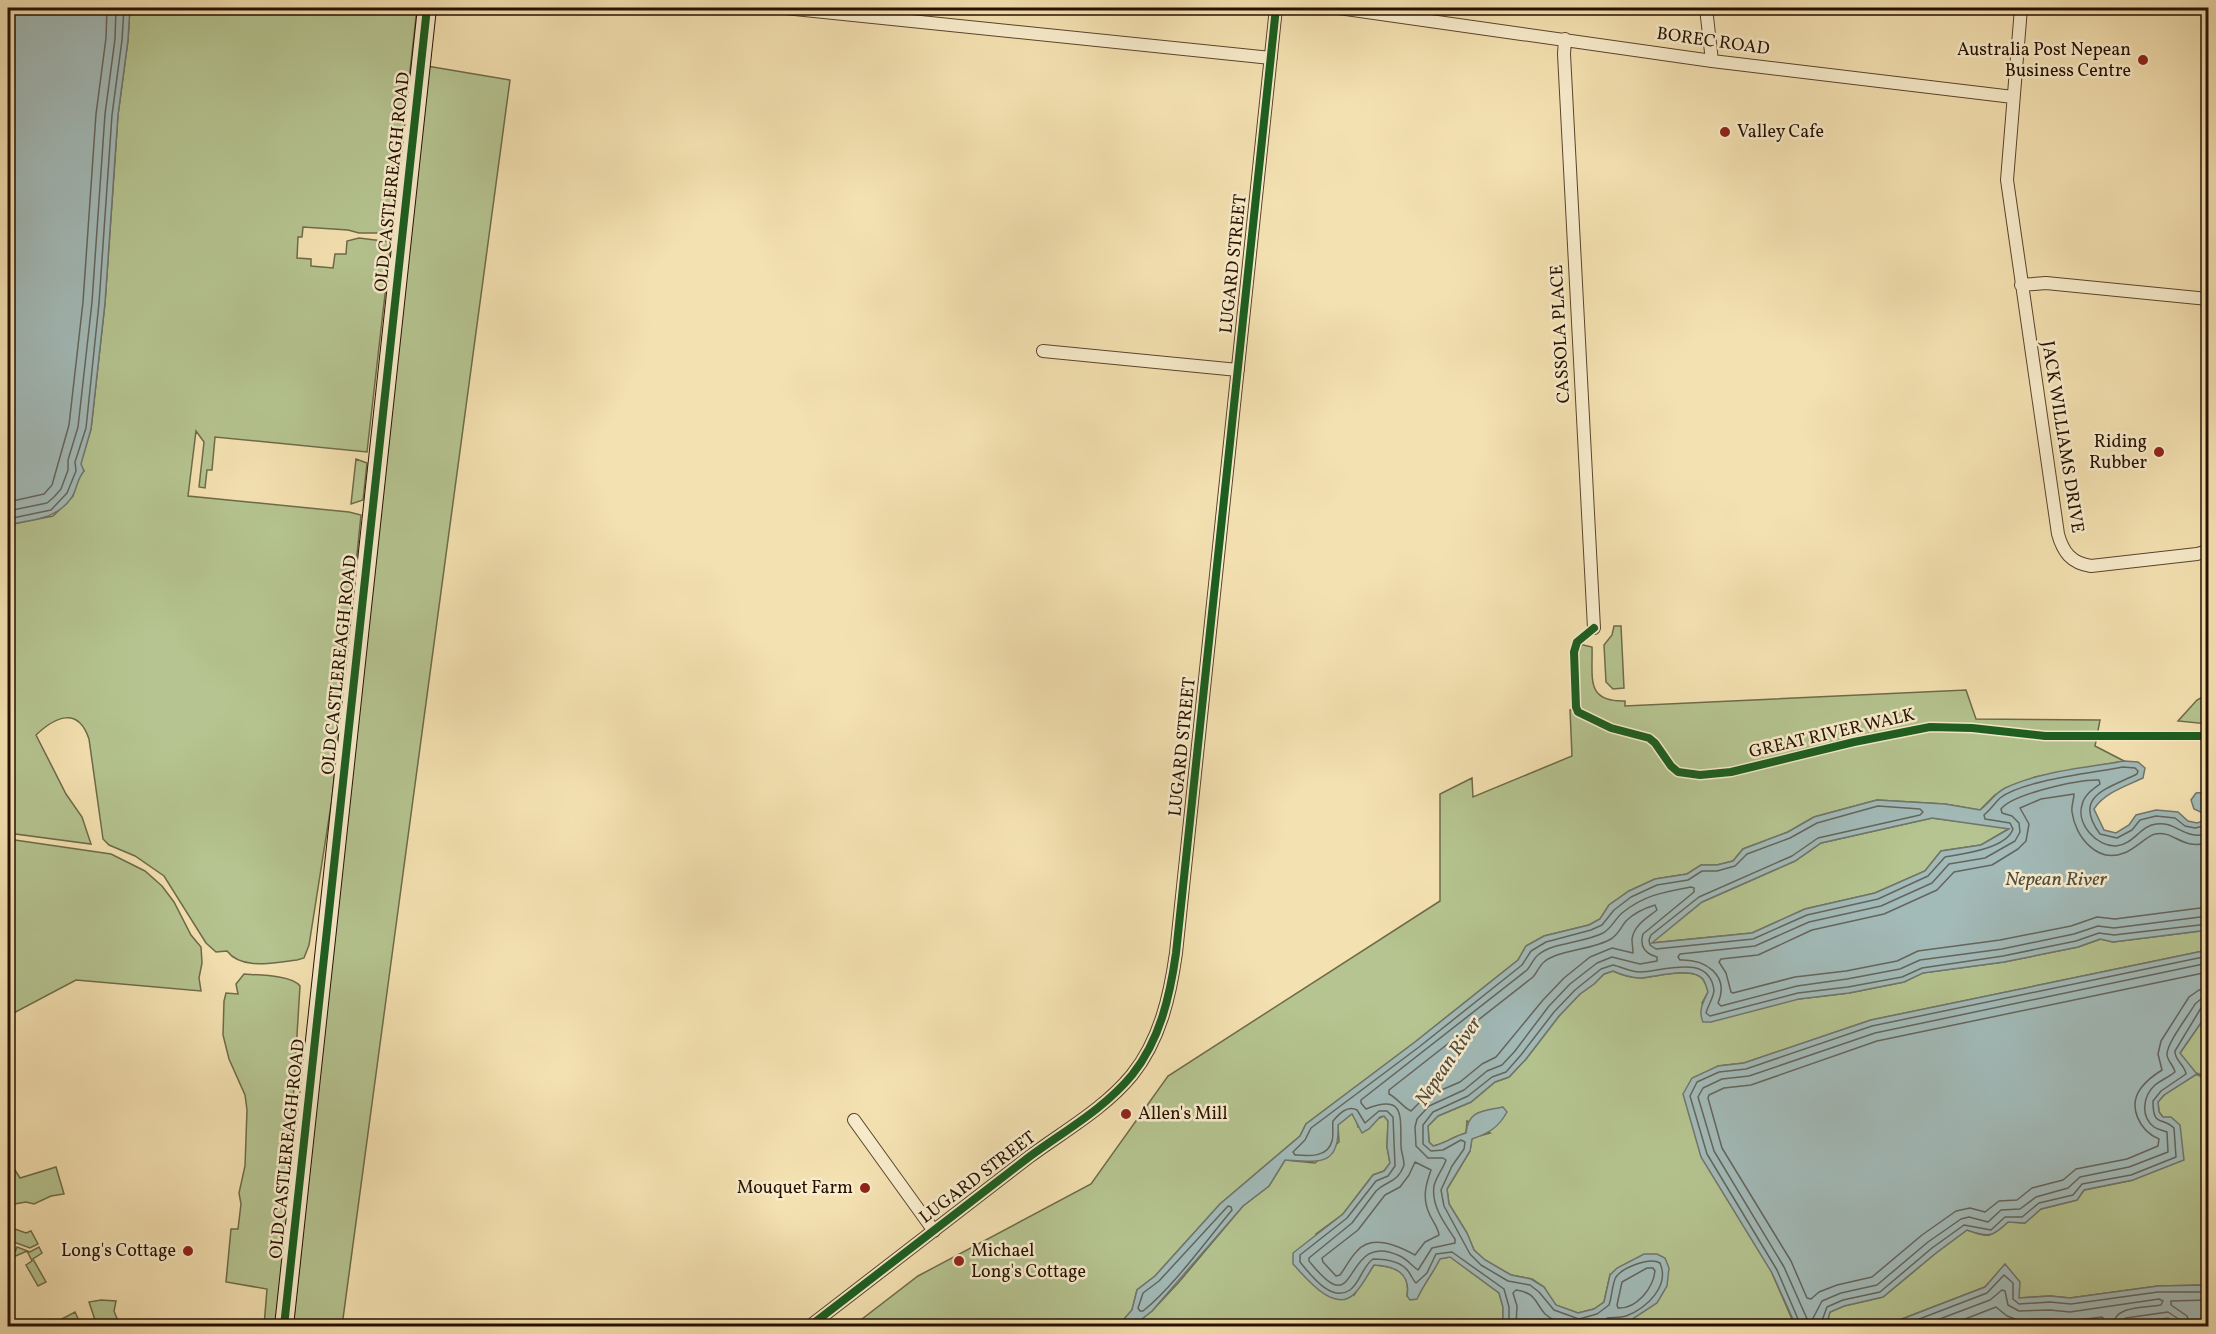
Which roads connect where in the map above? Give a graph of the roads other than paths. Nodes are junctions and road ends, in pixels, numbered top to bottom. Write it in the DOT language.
graph roads {
  1 [pos="427,8"];
  2 [pos="785,8"];
  3 [pos="1276,8"];
  4 [pos="1339,8"];
  5 [pos="1706,8"];
  6 [pos="2021,8"];
  7 [pos="849,11"];
  8 [pos="1566,39"];
  9 [pos="1271,58"];
  10 [pos="1712,61"];
  11 [pos="2013,97"];
  12 [pos="2021,285"];
  13 [pos="2208,299"];
  14 [pos="1043,351"];
  15 [pos="1238,370"];
  16 [pos="2208,551"];
  17 [pos="1594,628"];
  18 [pos="854,1120"];
  19 [pos="934,1231"];
  20 [pos="284,1326"];
  21 [pos="810,1326"];
  1 -- 20 [label="street, OLD CASTLEREAGH ROAD"];
  2 -- 7 [label="street"];
  3 -- 9 [label="street, LUGARD STREET"];
  4 -- 8 [label="street, BOREC ROAD"];
  5 -- 10 [label="street"];
  6 -- 11 [label="street, JACK WILLIAMS DRIVE"];
  7 -- 9 [label="street"];
  8 -- 10 [label="street, BOREC ROAD"];
  8 -- 17 [label="street, CASSOLA PLACE"];
  9 -- 15 [label="street, LUGARD STREET"];
  10 -- 11 [label="street, BOREC ROAD"];
  11 -- 12 [label="street, JACK WILLIAMS DRIVE"];
  12 -- 13 [label="street"];
  12 -- 16 [label="street, JACK WILLIAMS DRIVE"];
  14 -- 15 [label="street"];
  15 -- 19 [label="street, LUGARD STREET"];
  18 -- 19 [label="street"];
  19 -- 21 [label="street, LUGARD STREET"];
}
